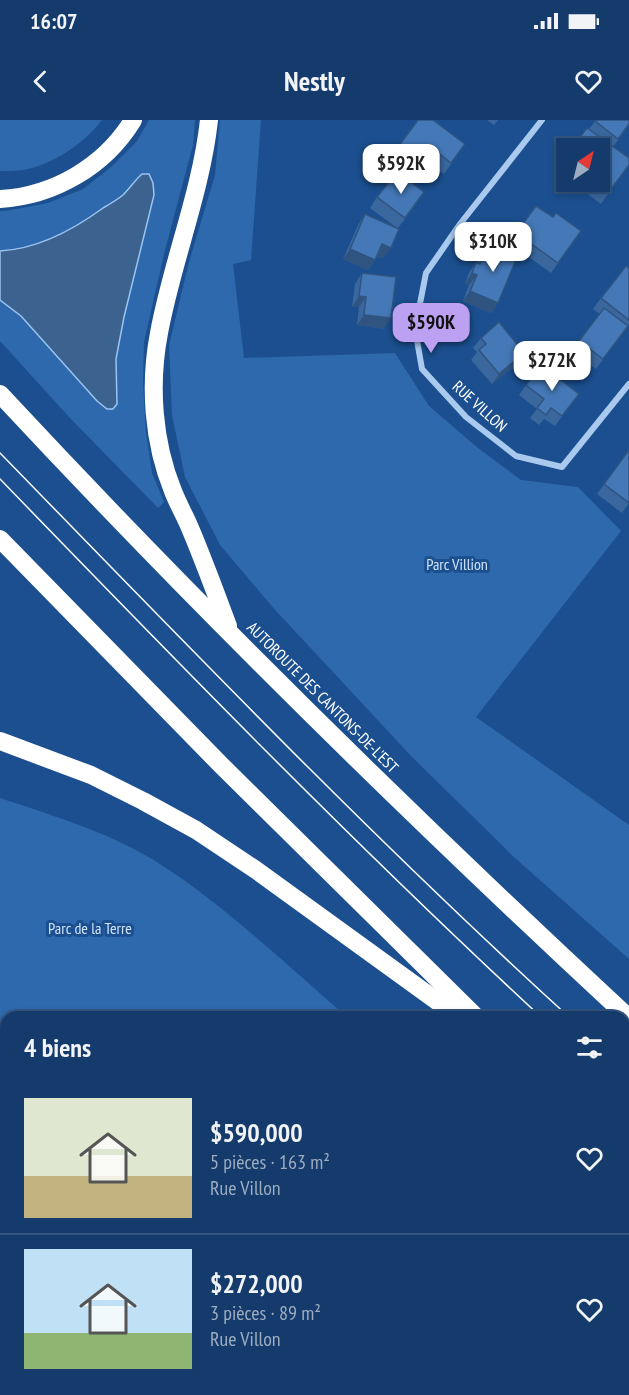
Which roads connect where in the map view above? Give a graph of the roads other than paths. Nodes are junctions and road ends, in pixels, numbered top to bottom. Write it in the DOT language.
graph roads {
  1 [pos="133,120"];
  2 [pos="209,120"];
  3 [pos="542,120"];
  4 [pos="0,199"];
  5 [pos="629,384"];
  6 [pos="0,394"];
  7 [pos="0,539"];
  8 [pos="231,633"];
  9 [pos="0,741"];
  10 [pos="451,1011"];
  11 [pos="470,1011"];
  12 [pos="622,1011"];
  1 -- 4 [label="highway"];
  2 -- 8 [label="highway"];
  3 -- 5 [label="street, RUE VILLON"];
  6 -- 8 [label="highway, AUTOROUTE DES CANTONS-DE-L'EST"];
  7 -- 11 [label="highway"];
  8 -- 12 [label="highway, AUTOROUTE DES CANTONS-DE-L'EST"];
  9 -- 10 [label="highway"];
}
